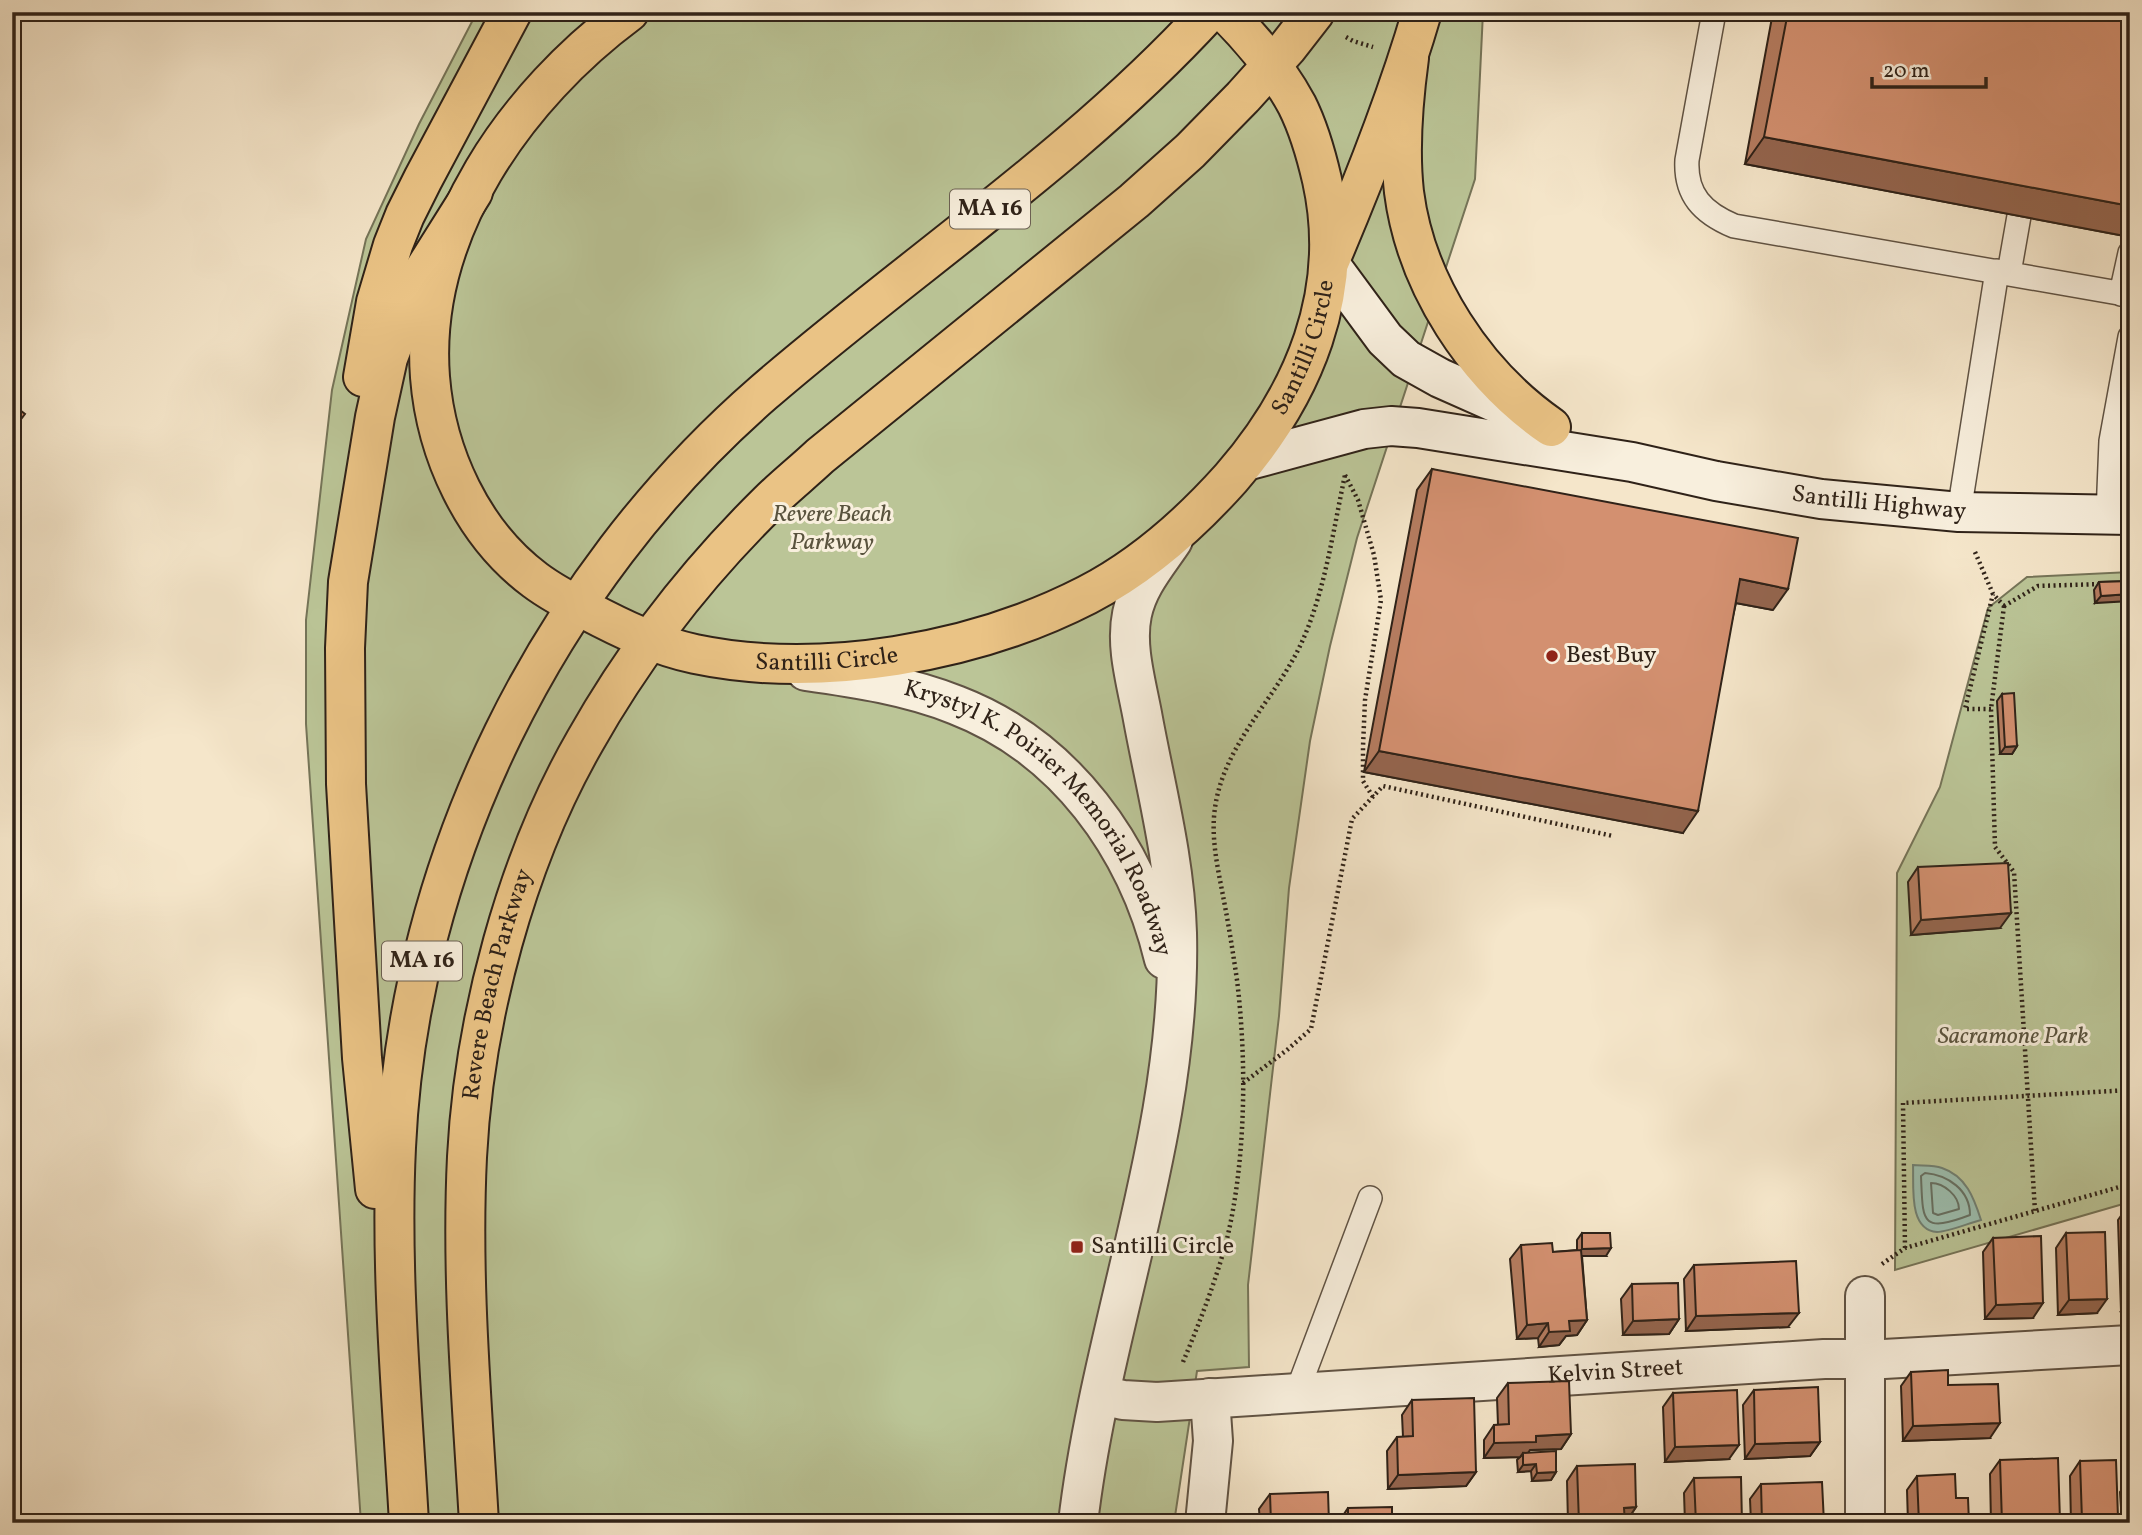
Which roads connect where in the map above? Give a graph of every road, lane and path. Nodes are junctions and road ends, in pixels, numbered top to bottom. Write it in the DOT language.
graph roads {
  1 [pos="512,12"];
  2 [pos="594,12"];
  3 [pos="629,12"];
  4 [pos="1209,12"];
  5 [pos="1225,12"];
  6 [pos="1422,12"];
  7 [pos="1714,12"];
  8 [pos="1327,22"];
  9 [pos="1396,54"];
  10 [pos="567,65"];
  11 [pos="1272,65"];
  12 [pos="473,192"];
  13 [pos="2020,216"];
  14 [pos="2130,253"];
  15 [pos="1329,263"];
  16 [pos="2003,272"];
  17 [pos="2125,295"];
  18 [pos="2130,337"];
  19 [pos="1551,427"];
  20 [pos="1246,461"];
  21 [pos="1632,462"];
  22 [pos="1347,464"];
  23 [pos="1345,475"];
  24 [pos="1959,512"];
  25 [pos="2119,515"];
  26 [pos="1180,530"];
  27 [pos="348,582"];
  28 [pos="2104,584"];
  29 [pos="577,606"];
  30 [pos="2004,606"];
  31 [pos="650,640"];
  32 [pos="748,663"];
  33 [pos="1992,709"];
  34 [pos="1373,797"];
  35 [pos="1613,836"];
  36 [pos="1172,1031"];
  37 [pos="1243,1083"];
  38 [pos="2130,1090"];
  39 [pos="2028,1096"];
  40 [pos="2130,1184"];
  41 [pos="1370,1198"];
  42 [pos="2035,1211"];
  43 [pos="1865,1296"];
  44 [pos="2130,1345"];
  45 [pos="399,1350"];
  46 [pos="1865,1359"];
  47 [pos="1180,1369"];
  48 [pos="1297,1392"];
  49 [pos="1101,1395"];
  50 [pos="1210,1398"];
  51 [pos="409,1523"];
  52 [pos="479,1523"];
  53 [pos="1078,1523"];
  54 [pos="1205,1523"];
  55 [pos="1865,1523"];
  1 -- 27 [label="main road"];
  2 -- 10 [label="street"];
  3 -- 10 [label="main road, Santilli Circle"];
  4 -- 29 [label="main road, MA 16"];
  5 -- 11 [label="main road, Santilli Circle"];
  6 -- 9 [label="main road"];
  7 -- 16 [label="lane"];
  8 -- 9 [label="path"];
  8 -- 11 [label="main road, Revere Beach Parkway / MA 16"];
  9 -- 15 [label="main road"];
  9 -- 19 [label="main road"];
  10 -- 12 [label="main road, Santilli Circle"];
  11 -- 15 [label="main road, Santilli Circle"];
  11 -- 31 [label="main road, Revere Beach Parkway / MA 16"];
  12 -- 27 [label="main road"];
  12 -- 29 [label="main road, Santilli Circle"];
  13 -- 16 [label="lane"];
  14 -- 17 [label="lane"];
  15 -- 19 [label="street, Santilli Highway"];
  15 -- 20 [label="main road, Santilli Circle"];
  16 -- 17 [label="lane"];
  16 -- 24 [label="lane"];
  18 -- 25 [label="lane"];
  19 -- 21 [label="street, Santilli Highway"];
  20 -- 21 [label="street, Santilli Highway"];
  20 -- 26 [label="main road, Santilli Circle"];
  21 -- 24 [label="street, Santilli Highway"];
  22 -- 23 [label="path"];
  23 -- 34 [label="path"];
  23 -- 37 [label="path"];
  24 -- 25 [label="street, Santilli Highway"];
  26 -- 32 [label="main road, Santilli Circle"];
  26 -- 36 [label="street, Krystyl K. Poirier Memorial Roadway"];
  27 -- 45 [label="main road"];
  28 -- 30 [label="path"];
  29 -- 31 [label="main road, Santilli Circle"];
  29 -- 45 [label="main road, MA 16"];
  30 -- 33 [label="path"];
  30 -- 33 [label="path"];
  31 -- 32 [label="main road, Santilli Circle"];
  31 -- 52 [label="main road, Revere Beach Parkway / MA 16"];
  32 -- 36 [label="street, Krystyl K. Poirier Memorial Roadway"];
  33 -- 39 [label="path"];
  34 -- 35 [label="path"];
  34 -- 37 [label="path"];
  36 -- 49 [label="street, Krystyl K. Poirier Memorial Roadway"];
  37 -- 47 [label="path"];
  38 -- 39 [label="path"];
  39 -- 42 [label="path"];
  39 -- 42 [label="path"];
  40 -- 42 [label="path"];
  41 -- 48 [label="lane"];
  43 -- 46 [label="street"];
  44 -- 46 [label="street, Kelvin Street"];
  45 -- 51 [label="main road, MA 16"];
  46 -- 48 [label="street, Kelvin Street"];
  46 -- 55 [label="street"];
  48 -- 50 [label="street, Kelvin Street"];
  49 -- 50 [label="street, Kelvin Street"];
  49 -- 53 [label="street, Krystyl K. Poirier Memorial Roadway"];
  50 -- 54 [label="street"];
}
